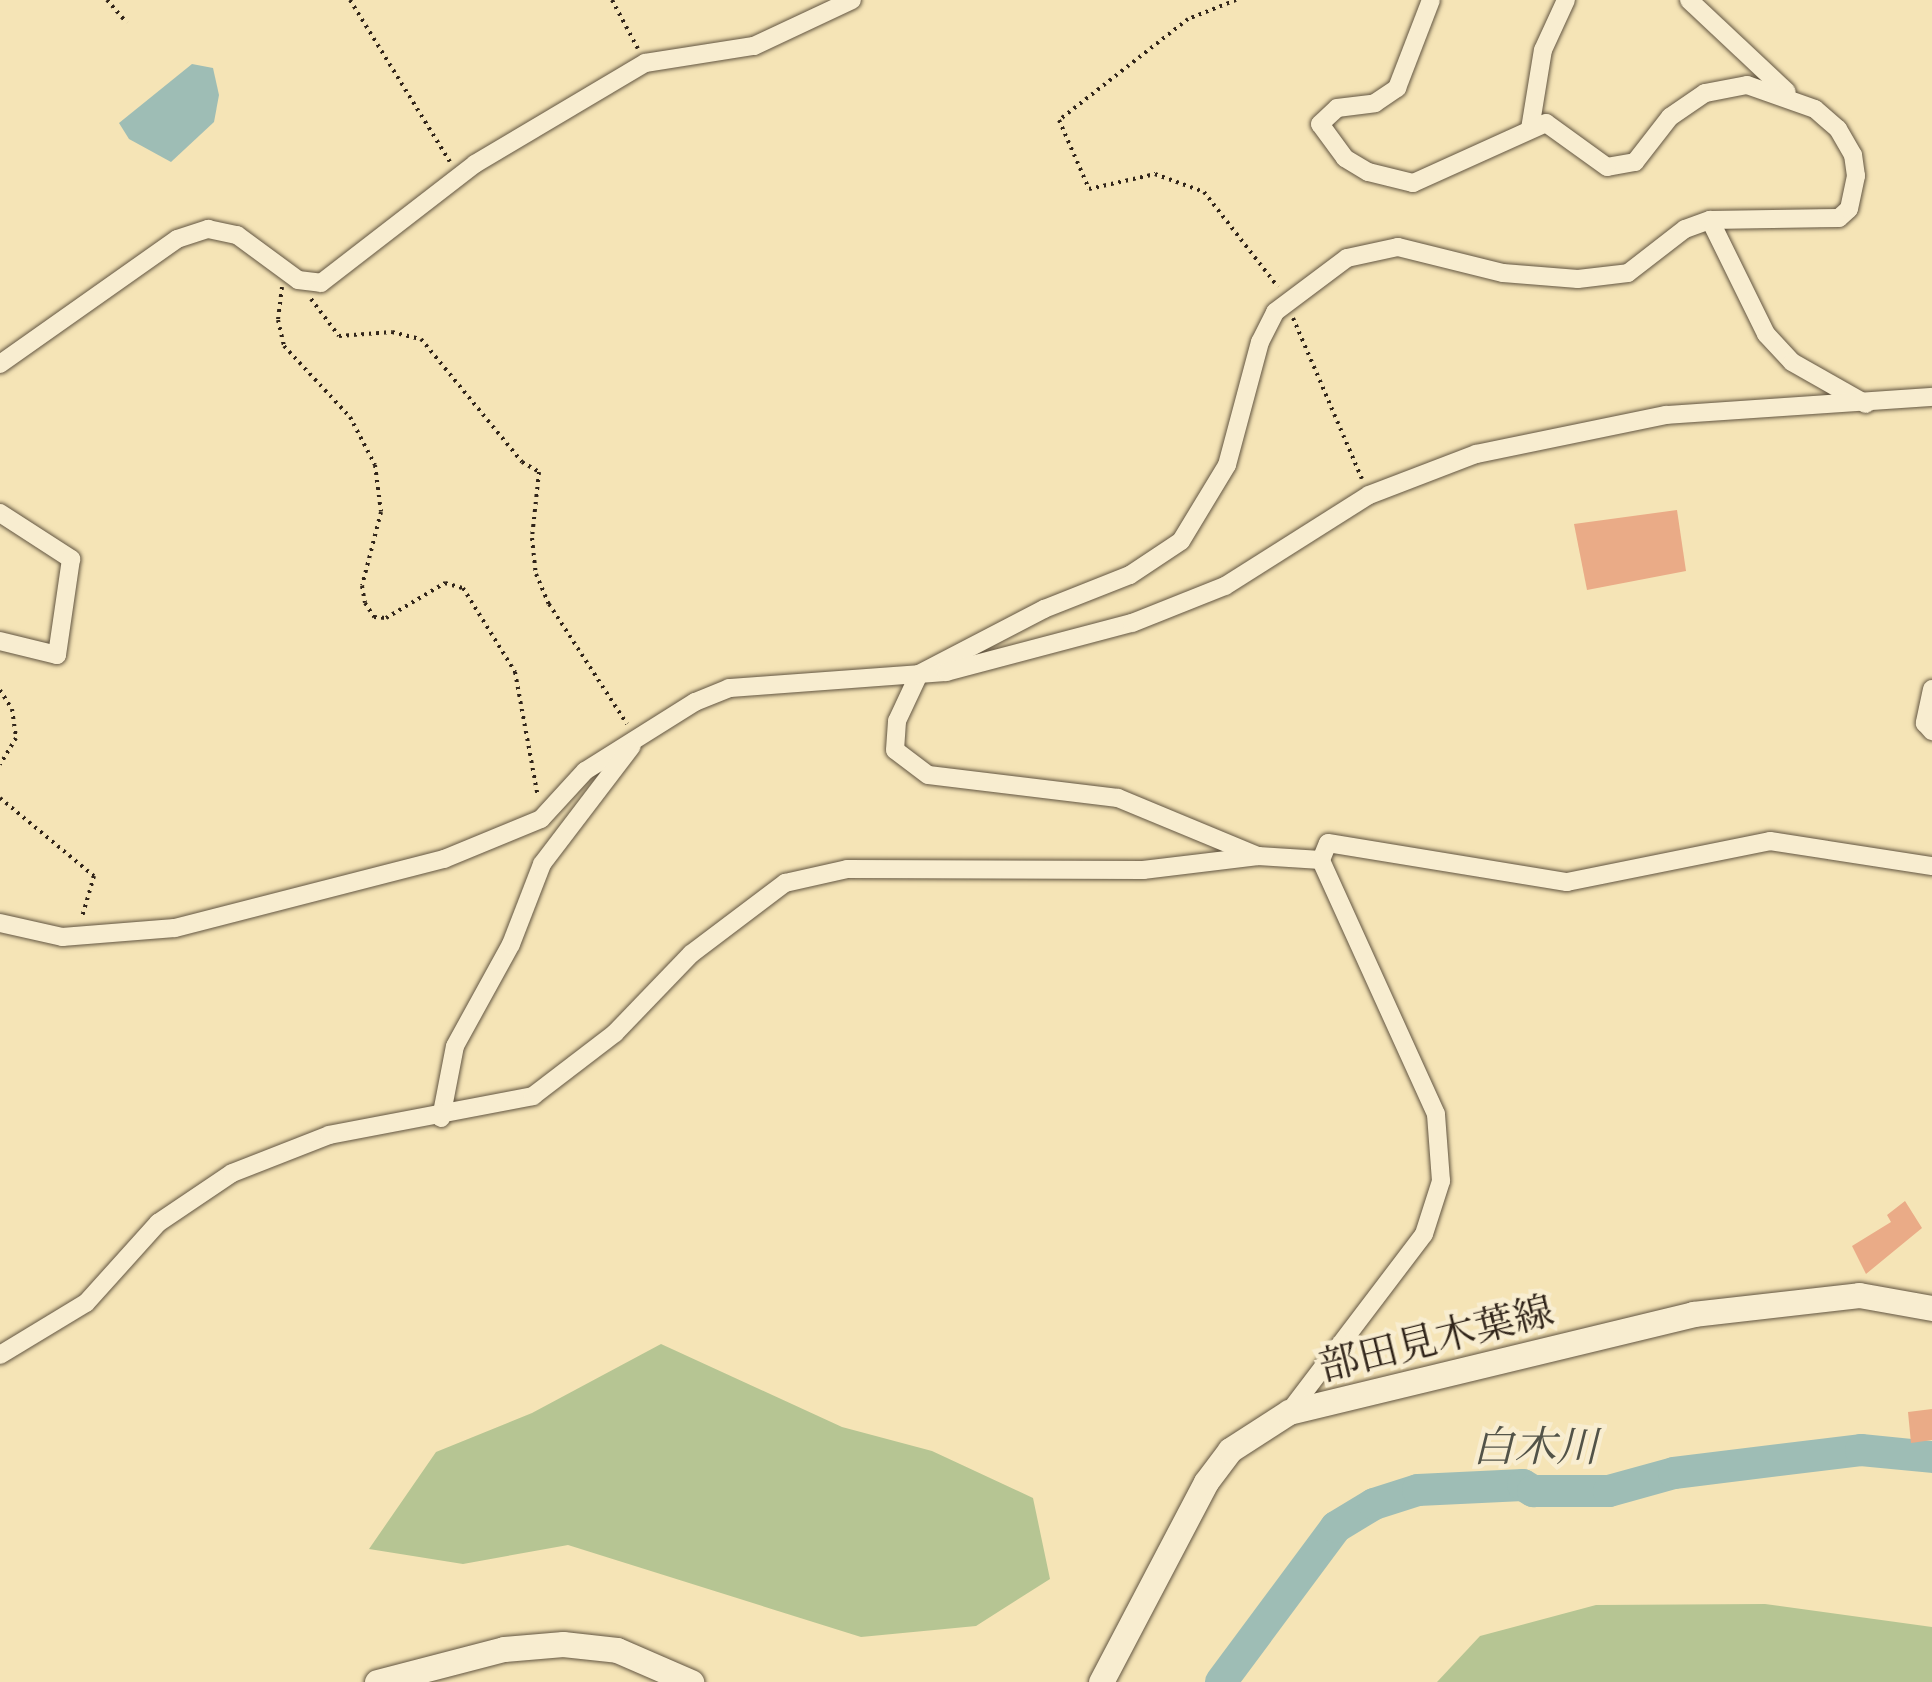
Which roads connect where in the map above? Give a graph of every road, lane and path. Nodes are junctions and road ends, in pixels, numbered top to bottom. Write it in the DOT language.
graph roads {
  1 [pos="107,0"];
  2 [pos="350,0"];
  3 [pos="612,0"];
  4 [pos="852,0"];
  5 [pos="1236,0"];
  6 [pos="1431,0"];
  7 [pos="1566,0"];
  8 [pos="1689,0"];
  9 [pos="127,23"];
  10 [pos="646,63"];
  11 [pos="1795,100"];
  12 [pos="1530,129"];
  13 [pos="459,177"];
  14 [pos="1710,220"];
  15 [pos="284,268"];
  16 [pos="311,284"];
  17 [pos="1282,291"];
  18 [pos="1289,309"];
  19 [pos="0,364"];
  20 [pos="1932,397"];
  21 [pos="1866,404"];
  22 [pos="1369,495"];
  23 [pos="0,512"];
  24 [pos="0,640"];
  25 [pos="919,674"];
  26 [pos="1932,689"];
  27 [pos="0,690"];
  28 [pos="1932,731"];
  29 [pos="634,736"];
  30 [pos="0,765"];
  31 [pos="0,798"];
  32 [pos="541,819"];
  33 [pos="1258,856"];
  34 [pos="1320,860"];
  35 [pos="1932,866"];
  36 [pos="0,923"];
  37 [pos="76,937"];
  38 [pos="441,1118"];
  39 [pos="1932,1308"];
  40 [pos="0,1355"];
  41 [pos="1289,1412"];
  42 [pos="377,1682"];
  43 [pos="691,1682"];
  44 [pos="1101,1682"];
  1 -- 9 [label="path"];
  2 -- 13 [label="path"];
  3 -- 10 [label="path"];
  4 -- 10 [label="street"];
  5 -- 17 [label="path"];
  6 -- 12 [label="street"];
  7 -- 12 [label="street"];
  8 -- 11 [label="street"];
  10 -- 13 [label="street"];
  11 -- 12 [label="street"];
  11 -- 14 [label="street"];
  13 -- 16 [label="street"];
  14 -- 21 [label="street"];
  14 -- 25 [label="street"];
  15 -- 16 [label="street"];
  15 -- 19 [label="street"];
  15 -- 32 [label="path"];
  16 -- 29 [label="path"];
  18 -- 22 [label="path"];
  20 -- 21 [label="street"];
  21 -- 22 [label="street"];
  22 -- 25 [label="street"];
  23 -- 24 [label="street"];
  25 -- 29 [label="street"];
  25 -- 33 [label="street"];
  26 -- 28 [label="street"];
  27 -- 30 [label="path"];
  29 -- 32 [label="street"];
  29 -- 38 [label="street"];
  31 -- 37 [label="path"];
  32 -- 37 [label="street"];
  33 -- 34 [label="street"];
  33 -- 38 [label="street"];
  34 -- 35 [label="street"];
  34 -- 41 [label="street"];
  36 -- 37 [label="street"];
  38 -- 40 [label="street"];
  39 -- 41 [label="main road, 部田見木葉線"];
  41 -- 44 [label="main road, 部田見木葉線"];
  42 -- 43 [label="main road"];
}
